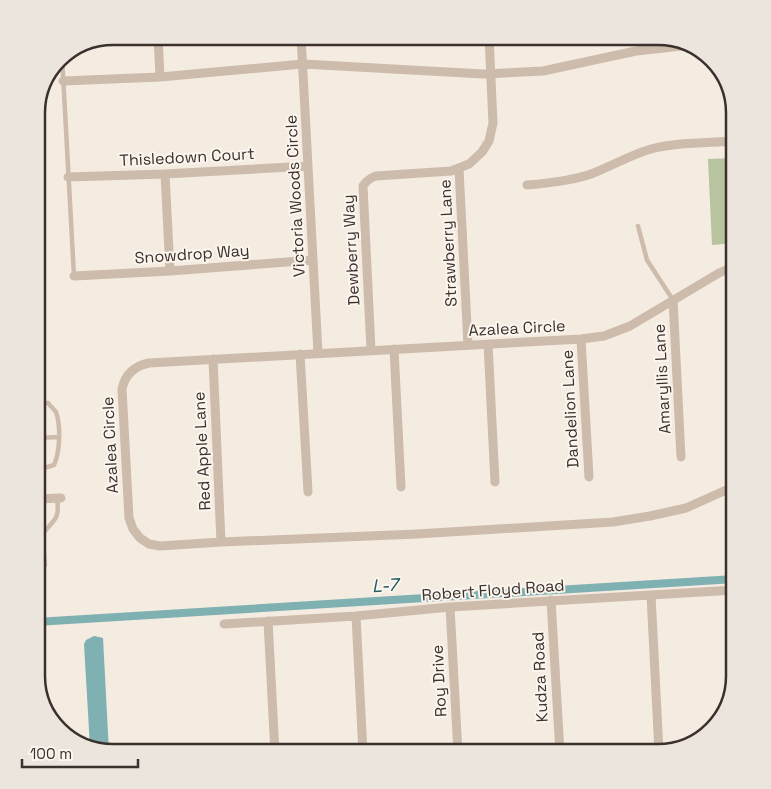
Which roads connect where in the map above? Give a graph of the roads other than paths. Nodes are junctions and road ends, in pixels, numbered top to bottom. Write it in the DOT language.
graph roads {
  1 [pos="158,45"];
  2 [pos="301,45"];
  3 [pos="489,45"];
  4 [pos="675,47"];
  5 [pos="302,64"];
  6 [pos="62,68"];
  7 [pos="491,73"];
  8 [pos="160,77"];
  9 [pos="63,81"];
  10 [pos="726,143"];
  11 [pos="308,166"];
  12 [pos="459,169"];
  13 [pos="165,174"];
  14 [pos="68,178"];
  15 [pos="528,185"];
  16 [pos="638,226"];
  17 [pos="313,260"];
  18 [pos="726,269"];
  19 [pos="170,271"];
  20 [pos="74,276"];
  21 [pos="673,300"];
  22 [pos="581,339"];
  23 [pos="488,344"];
  24 [pos="468,345"];
  25 [pos="394,349"];
  26 [pos="371,350"];
  27 [pos="318,353"];
  28 [pos="300,354"];
  29 [pos="213,359"];
  30 [pos="45,403"];
  31 [pos="59,437"];
  32 [pos="45,438"];
  33 [pos="681,457"];
  34 [pos="45,468"];
  35 [pos="589,477"];
  36 [pos="495,482"];
  37 [pos="402,487"];
  38 [pos="726,490"];
  39 [pos="308,492"];
  40 [pos="59,498"];
  41 [pos="45,499"];
  42 [pos="45,531"];
  43 [pos="221,542"];
  44 [pos="726,591"];
  45 [pos="651,595"];
  46 [pos="551,600"];
  47 [pos="450,607"];
  48 [pos="356,616"];
  49 [pos="268,621"];
  50 [pos="224,624"];
  51 [pos="275,744"];
  52 [pos="363,744"];
  53 [pos="458,744"];
  54 [pos="559,744"];
  55 [pos="659,744"];
  1 -- 8 [label="street"];
  2 -- 5 [label="street, Victoria Woods Circle"];
  3 -- 7 [label="street, Dewberry Way"];
  4 -- 7 [label="street"];
  5 -- 7 [label="street"];
  5 -- 8 [label="street"];
  5 -- 11 [label="street, Victoria Woods Circle"];
  6 -- 9 [label="lane"];
  7 -- 12 [label="street, Dewberry Way"];
  8 -- 9 [label="street"];
  9 -- 14 [label="lane"];
  10 -- 15 [label="street"];
  11 -- 13 [label="street, Thisledown Court"];
  11 -- 17 [label="street, Victoria Woods Circle"];
  12 -- 24 [label="street, Strawberry Lane"];
  12 -- 26 [label="street, Dewberry Way"];
  13 -- 14 [label="street, Thisledown Court"];
  13 -- 19 [label="street"];
  14 -- 20 [label="lane"];
  16 -- 21 [label="lane"];
  17 -- 19 [label="street, Snowdrop Way"];
  17 -- 27 [label="street, Victoria Woods Circle"];
  18 -- 21 [label="street, Azalea Circle"];
  19 -- 20 [label="street, Snowdrop Way"];
  21 -- 22 [label="street, Azalea Circle"];
  21 -- 33 [label="street, Amaryllis Lane"];
  22 -- 23 [label="street, Azalea Circle"];
  22 -- 35 [label="street, Dandelion Lane"];
  23 -- 24 [label="street, Azalea Circle"];
  23 -- 36 [label="street"];
  24 -- 25 [label="street, Azalea Circle"];
  25 -- 26 [label="street, Azalea Circle"];
  25 -- 37 [label="street"];
  26 -- 27 [label="street, Azalea Circle"];
  27 -- 28 [label="street, Azalea Circle"];
  28 -- 29 [label="street, Azalea Circle"];
  28 -- 39 [label="street"];
  29 -- 43 [label="street, Red Apple Lane"];
  29 -- 43 [label="street, Azalea Circle"];
  30 -- 31 [label="lane"];
  31 -- 32 [label="lane"];
  31 -- 34 [label="lane"];
  38 -- 43 [label="street, Azalea Circle"];
  40 -- 41 [label="street"];
  40 -- 42 [label="lane"];
  44 -- 45 [label="street, Robert Floyd Road"];
  45 -- 46 [label="street, Robert Floyd Road"];
  45 -- 55 [label="street"];
  46 -- 47 [label="street, Robert Floyd Road"];
  46 -- 54 [label="street, Kudza Road"];
  47 -- 48 [label="street, Robert Floyd Road"];
  47 -- 53 [label="street, Roy Drive"];
  48 -- 49 [label="street, Robert Floyd Road"];
  48 -- 52 [label="street"];
  49 -- 50 [label="street, Robert Floyd Road"];
  49 -- 51 [label="street"];
}
